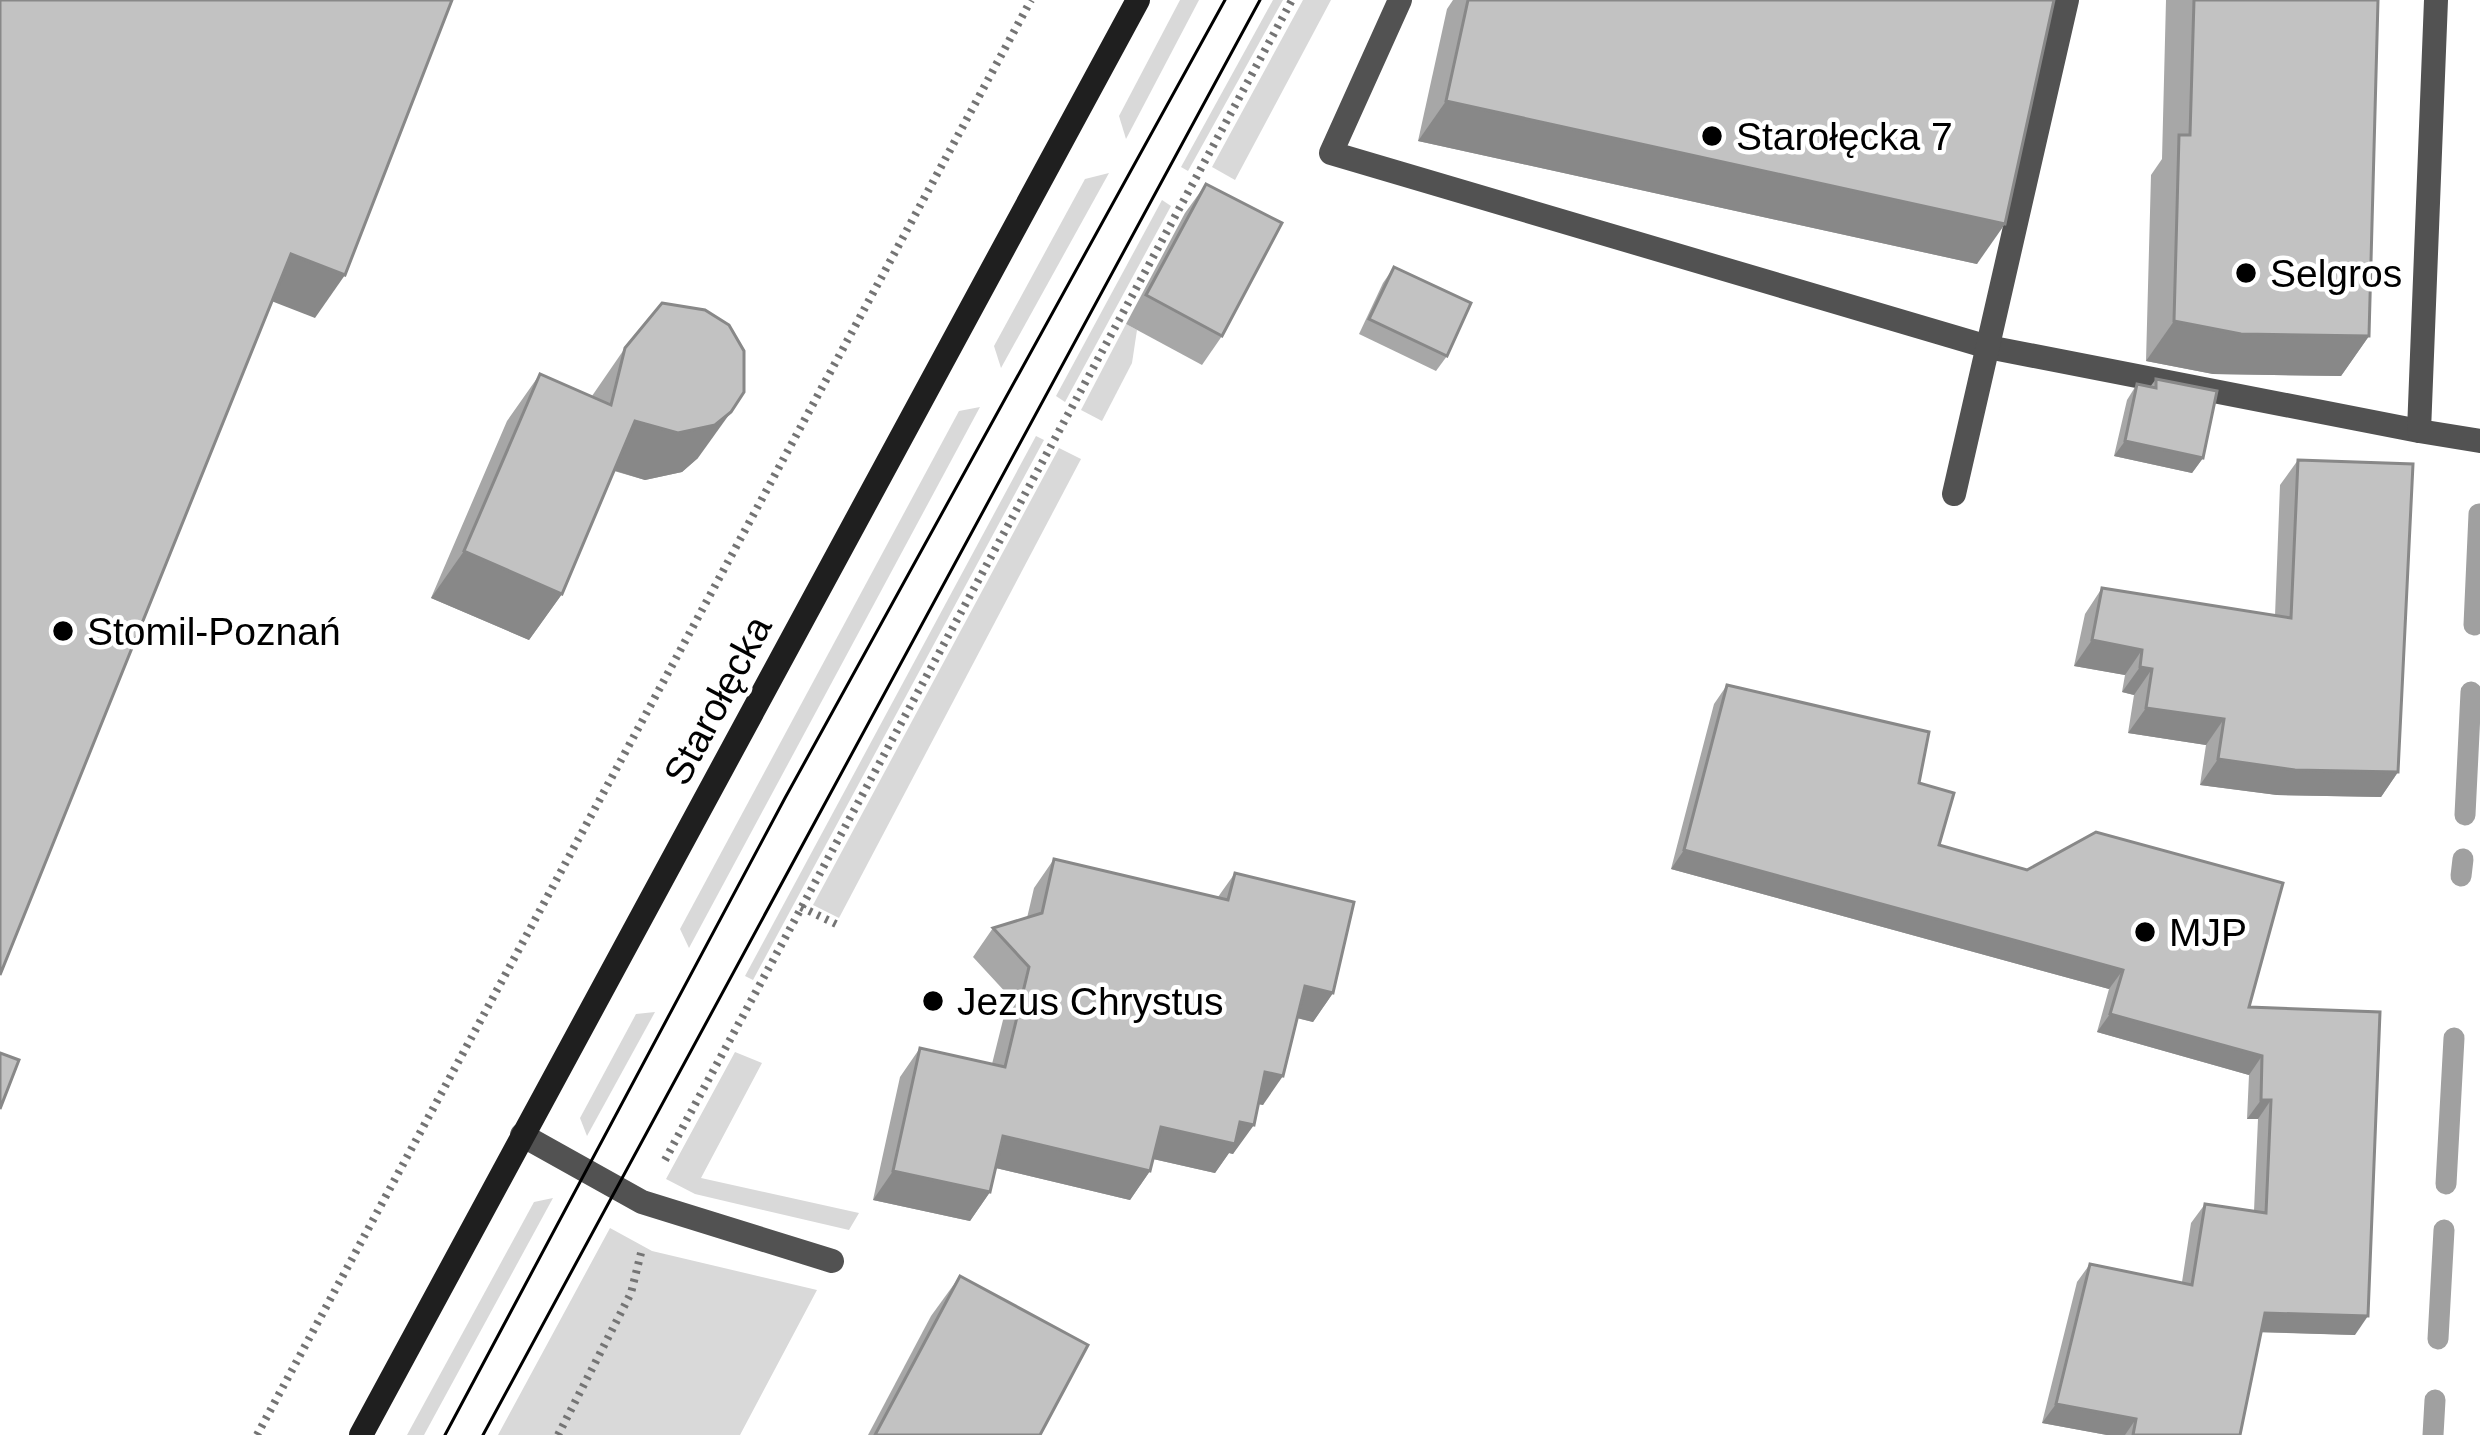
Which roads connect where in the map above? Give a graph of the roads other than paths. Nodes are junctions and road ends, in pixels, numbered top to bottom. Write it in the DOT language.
graph roads {
  1 [pos="1138,0"];
  2 [pos="1400,0"];
  3 [pos="2067,0"];
  4 [pos="2436,0"];
  5 [pos="1988,347"];
  6 [pos="2420,431"];
  7 [pos="2480,441"];
  8 [pos="1954,494"];
  9 [pos="522,1135"];
  10 [pos="832,1261"];
  11 [pos="361,1435"];
  1 -- 9 [label="street, Starołęcka"];
  2 -- 5 [label="lane"];
  3 -- 5 [label="lane"];
  4 -- 6 [label="lane"];
  5 -- 6 [label="lane"];
  5 -- 8 [label="lane"];
  6 -- 7 [label="lane"];
  9 -- 10 [label="lane"];
  9 -- 11 [label="street, Starołęcka"];
}
